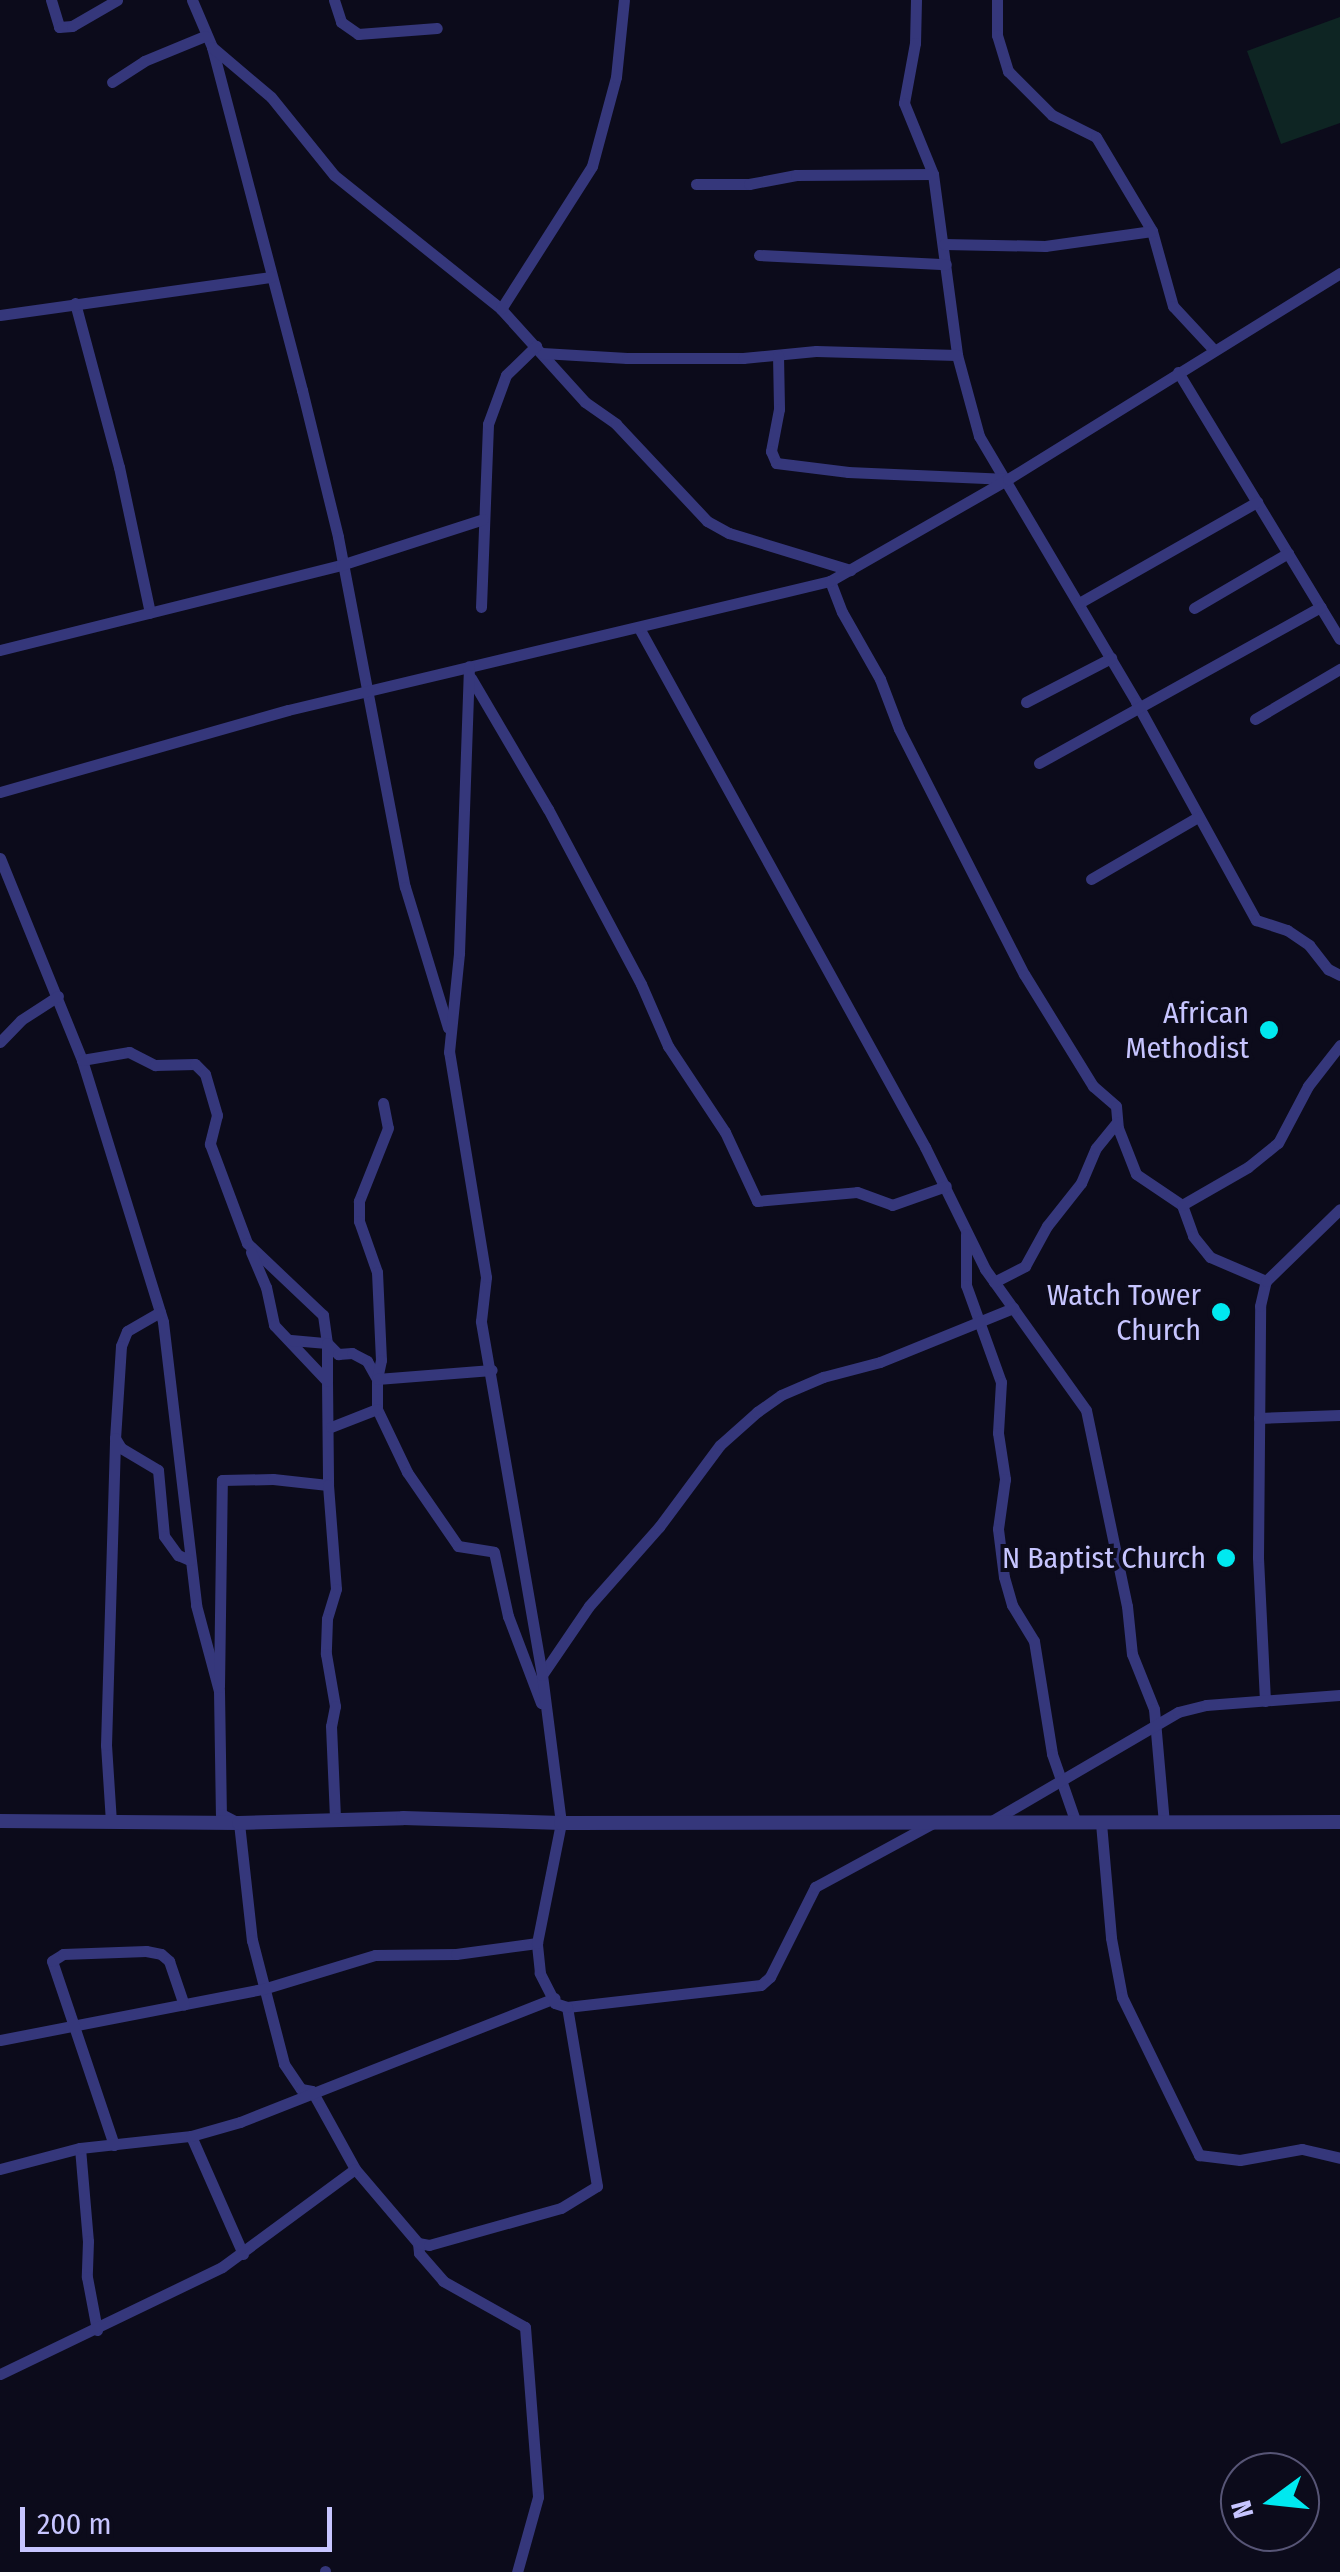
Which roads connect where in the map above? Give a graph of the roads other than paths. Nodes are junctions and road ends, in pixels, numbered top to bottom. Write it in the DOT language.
graph roads {
  1 [pos="51,0"];
  2 [pos="117,0"];
  3 [pos="334,0"];
  4 [pos="624,0"];
  5 [pos="916,0"];
  6 [pos="997,0"];
  7 [pos="191,3"];
  8 [pos="437,28"];
  9 [pos="208,41"];
  10 [pos="112,82"];
  11 [pos="933,174"];
  12 [pos="696,184"];
  13 [pos="1152,231"];
  14 [pos="944,244"];
  15 [pos="759,254"];
  16 [pos="946,264"];
  17 [pos="1340,273"];
  18 [pos="271,277"];
  19 [pos="75,303"];
  20 [pos="501,309"];
  21 [pos="0,315"];
  22 [pos="539,349"];
  23 [pos="1214,350"];
  24 [pos="778,355"];
  25 [pos="957,355"];
  26 [pos="1178,372"];
  27 [pos="1008,479"];
  28 [pos="1257,502"];
  29 [pos="483,519"];
  30 [pos="1288,554"];
  31 [pos="341,566"];
  32 [pos="850,570"];
  33 [pos="830,581"];
  34 [pos="1079,603"];
  35 [pos="482,607"];
  36 [pos="1194,608"];
  37 [pos="1321,608"];
  38 [pos="150,614"];
  39 [pos="639,628"];
  40 [pos="1340,639"];
  41 [pos="0,650"];
  42 [pos="1110,658"];
  43 [pos="1340,669"];
  44 [pos="470,672"];
  45 [pos="368,690"];
  46 [pos="1026,702"];
  47 [pos="1140,710"];
  48 [pos="1255,719"];
  49 [pos="1038,763"];
  50 [pos="0,792"];
  51 [pos="1198,817"];
  52 [pos="0,858"];
  53 [pos="1090,879"];
  54 [pos="1340,974"];
  55 [pos="58,996"];
  56 [pos="449,1032"];
  57 [pos="0,1042"];
  58 [pos="1340,1045"];
  59 [pos="82,1060"];
  60 [pos="384,1103"];
  61 [pos="1117,1122"];
  62 [pos="946,1186"];
  63 [pos="1182,1205"];
  64 [pos="1340,1209"];
  65 [pos="966,1232"];
  66 [pos="247,1243"];
  67 [pos="1266,1281"];
  68 [pos="994,1282"];
  69 [pos="1013,1308"];
  70 [pos="160,1312"];
  71 [pos="979,1324"];
  72 [pos="291,1340"];
  73 [pos="327,1343"];
  74 [pos="492,1370"];
  75 [pos="377,1379"];
  76 [pos="327,1381"];
  77 [pos="377,1409"];
  78 [pos="1340,1415"];
  79 [pos="1259,1418"];
  80 [pos="331,1427"];
  81 [pos="115,1438"];
  82 [pos="328,1485"];
  83 [pos="190,1560"];
  84 [pos="542,1675"];
  85 [pos="218,1691"];
  86 [pos="1340,1696"];
  87 [pos="1265,1701"];
  88 [pos="545,1714"];
  89 [pos="1156,1723"];
  90 [pos="1062,1782"];
  91 [pos="334,1820"];
  92 [pos="0,1822"];
  93 [pos="111,1822"];
  94 [pos="1340,1822"];
  95 [pos="239,1823"];
  96 [pos="561,1823"];
  97 [pos="933,1823"];
  98 [pos="989,1823"];
  99 [pos="1076,1823"];
  100 [pos="1101,1823"];
  101 [pos="1164,1823"];
  102 [pos="537,1943"];
  103 [pos="263,1989"];
  104 [pos="554,1998"];
  105 [pos="184,2004"];
  106 [pos="568,2008"];
  107 [pos="74,2027"];
  108 [pos="0,2040"];
  109 [pos="312,2090"];
  110 [pos="192,2136"];
  111 [pos="114,2145"];
  112 [pos="80,2148"];
  113 [pos="1340,2158"];
  114 [pos="0,2169"];
  115 [pos="355,2170"];
  116 [pos="418,2244"];
  117 [pos="243,2254"];
  118 [pos="97,2330"];
  119 [pos="0,2374"];
  120 [pos="517,2572"];
  1 -- 2 [label="street"];
  3 -- 8 [label="street"];
  4 -- 20 [label="street"];
  5 -- 11 [label="street"];
  6 -- 13 [label="street"];
  7 -- 9 [label="street"];
  9 -- 10 [label="street"];
  9 -- 18 [label="street"];
  9 -- 20 [label="street"];
  11 -- 12 [label="street"];
  11 -- 14 [label="street"];
  13 -- 14 [label="street"];
  13 -- 23 [label="street"];
  14 -- 16 [label="street"];
  15 -- 16 [label="street"];
  16 -- 25 [label="street"];
  17 -- 23 [label="street"];
  18 -- 19 [label="street"];
  18 -- 31 [label="street"];
  19 -- 21 [label="street"];
  19 -- 38 [label="street"];
  20 -- 22 [label="street"];
  22 -- 24 [label="street"];
  22 -- 29 [label="street"];
  22 -- 32 [label="street"];
  23 -- 26 [label="street"];
  24 -- 25 [label="street"];
  24 -- 27 [label="street"];
  25 -- 27 [label="street"];
  26 -- 27 [label="street"];
  26 -- 28 [label="street"];
  27 -- 32 [label="street"];
  27 -- 34 [label="street"];
  28 -- 30 [label="street"];
  28 -- 34 [label="street"];
  29 -- 31 [label="street"];
  29 -- 35 [label="street"];
  30 -- 36 [label="street"];
  30 -- 37 [label="street"];
  31 -- 38 [label="street"];
  31 -- 45 [label="street"];
  32 -- 33 [label="street"];
  33 -- 39 [label="street"];
  33 -- 61 [label="street"];
  34 -- 42 [label="street"];
  37 -- 40 [label="street"];
  37 -- 47 [label="street"];
  38 -- 41 [label="street"];
  39 -- 44 [label="street"];
  39 -- 62 [label="street"];
  42 -- 46 [label="street"];
  42 -- 47 [label="street"];
  43 -- 48 [label="street"];
  44 -- 45 [label="street"];
  44 -- 56 [label="street"];
  44 -- 62 [label="street"];
  45 -- 50 [label="street"];
  45 -- 56 [label="street"];
  47 -- 49 [label="street"];
  47 -- 51 [label="street"];
  51 -- 53 [label="street"];
  51 -- 54 [label="street"];
  52 -- 55 [label="street"];
  55 -- 57 [label="street"];
  55 -- 59 [label="street"];
  56 -- 74 [label="street"];
  58 -- 63 [label="street"];
  59 -- 66 [label="street"];
  59 -- 70 [label="street"];
  60 -- 75 [label="street"];
  61 -- 63 [label="street"];
  61 -- 68 [label="street"];
  62 -- 65 [label="street"];
  63 -- 67 [label="street"];
  64 -- 67 [label="street"];
  65 -- 68 [label="street"];
  65 -- 71 [label="street"];
  66 -- 72 [label="street"];
  66 -- 73 [label="street"];
  67 -- 79 [label="street"];
  68 -- 69 [label="street"];
  69 -- 71 [label="street"];
  69 -- 89 [label="street"];
  70 -- 81 [label="street"];
  70 -- 83 [label="street"];
  71 -- 84 [label="street"];
  71 -- 90 [label="street"];
  72 -- 73 [label="street"];
  72 -- 76 [label="street"];
  73 -- 75 [label="street"];
  73 -- 76 [label="street"];
  74 -- 75 [label="street"];
  74 -- 84 [label="street"];
  75 -- 77 [label="street"];
  76 -- 80 [label="street"];
  77 -- 80 [label="street"];
  77 -- 88 [label="street"];
  78 -- 79 [label="street"];
  79 -- 87 [label="street"];
  80 -- 82 [label="street"];
  81 -- 83 [label="street"];
  81 -- 93 [label="street"];
  82 -- 85 [label="street"];
  82 -- 91 [label="street"];
  83 -- 85 [label="street"];
  84 -- 88 [label="street"];
  85 -- 95 [label="street"];
  86 -- 87 [label="street"];
  87 -- 89 [label="street"];
  88 -- 96 [label="street"];
  89 -- 90 [label="street"];
  89 -- 101 [label="street"];
  90 -- 98 [label="street"];
  90 -- 99 [label="street"];
  91 -- 95 [label="street"];
  91 -- 96 [label="street"];
  92 -- 93 [label="street"];
  93 -- 95 [label="street"];
  94 -- 101 [label="street"];
  95 -- 103 [label="street"];
  96 -- 97 [label="street"];
  96 -- 102 [label="street"];
  97 -- 98 [label="street"];
  97 -- 106 [label="street"];
  98 -- 99 [label="street"];
  99 -- 100 [label="street"];
  100 -- 101 [label="street"];
  100 -- 113 [label="street"];
  102 -- 103 [label="street"];
  102 -- 104 [label="street"];
  103 -- 105 [label="street"];
  103 -- 109 [label="street"];
  104 -- 106 [label="street"];
  104 -- 109 [label="street"];
  105 -- 107 [label="street"];
  105 -- 107 [label="street"];
  106 -- 116 [label="street"];
  107 -- 108 [label="street"];
  107 -- 111 [label="street"];
  109 -- 110 [label="street"];
  109 -- 115 [label="street"];
  110 -- 111 [label="street"];
  110 -- 117 [label="street"];
  111 -- 112 [label="street"];
  112 -- 114 [label="street"];
  112 -- 118 [label="street"];
  115 -- 116 [label="street"];
  115 -- 117 [label="street"];
  116 -- 120 [label="street"];
  117 -- 118 [label="street"];
  118 -- 119 [label="street"];
}
